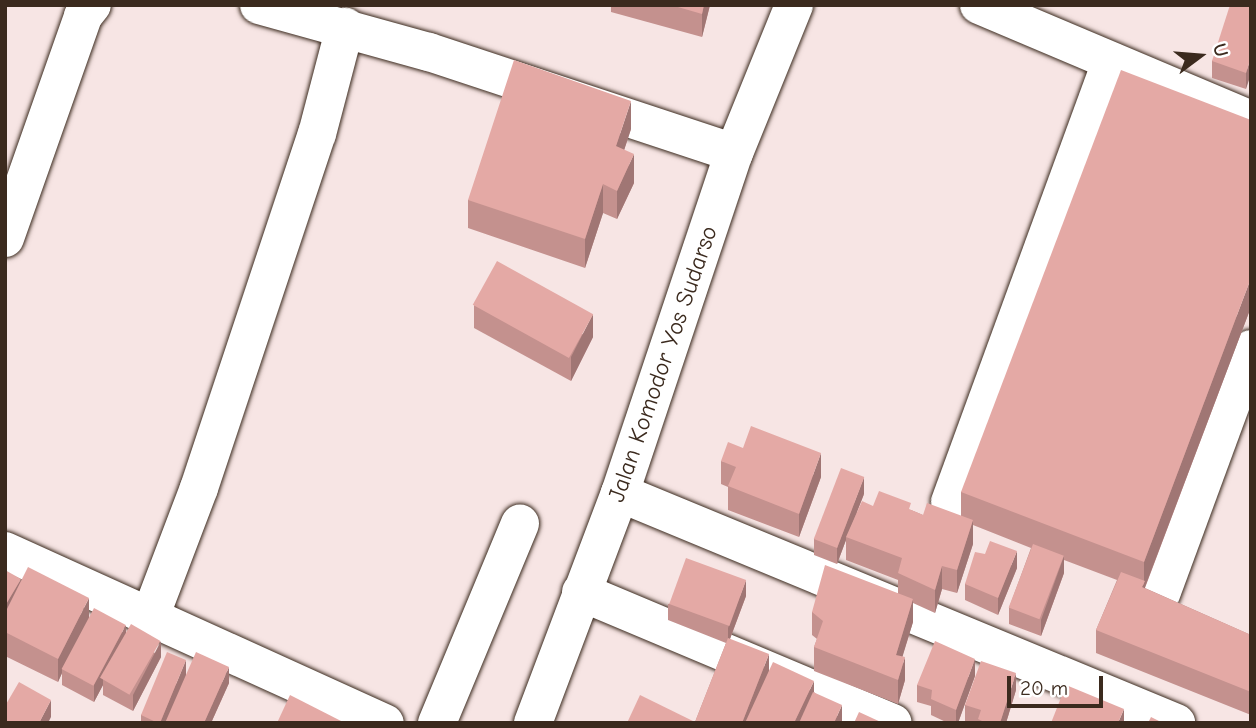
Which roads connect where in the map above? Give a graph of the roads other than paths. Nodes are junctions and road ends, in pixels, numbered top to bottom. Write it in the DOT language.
graph roads {
  1 [pos="92,5"];
  2 [pos="259,5"];
  3 [pos="794,5"];
  4 [pos="979,5"];
  5 [pos="345,27"];
  6 [pos="1111,61"];
  7 [pos="1251,120"];
  8 [pos="730,151"];
  9 [pos="5,238"];
  10 [pos="1251,349"];
  11 [pos="620,493"];
  12 [pos="950,502"];
  13 [pos="520,524"];
  14 [pos="5,551"];
  15 [pos="5,579"];
  16 [pos="581,592"];
  17 [pos="1161,594"];
  18 [pos="150,617"];
  19 [pos="323,723"];
  20 [pos="385,723"];
  21 [pos="437,723"];
  22 [pos="533,723"];
  23 [pos="893,723"];
  24 [pos="1176,723"];
  1 -- 9 [label="street"];
  2 -- 5 [label="street"];
  3 -- 8 [label="street, Jalan Komodor Yos Sudarso"];
  4 -- 6 [label="street"];
  5 -- 8 [label="street"];
  5 -- 18 [label="street"];
  6 -- 7 [label="street"];
  6 -- 12 [label="street"];
  8 -- 11 [label="street, Jalan Komodor Yos Sudarso"];
  10 -- 17 [label="street"];
  11 -- 16 [label="street, Jalan Komodor Yos Sudarso"];
  11 -- 24 [label="street"];
  13 -- 21 [label="street"];
  14 -- 18 [label="street"];
  15 -- 19 [label="street"];
  16 -- 22 [label="street, Jalan Komodor Yos Sudarso"];
  16 -- 23 [label="street"];
  18 -- 20 [label="street"];
}
